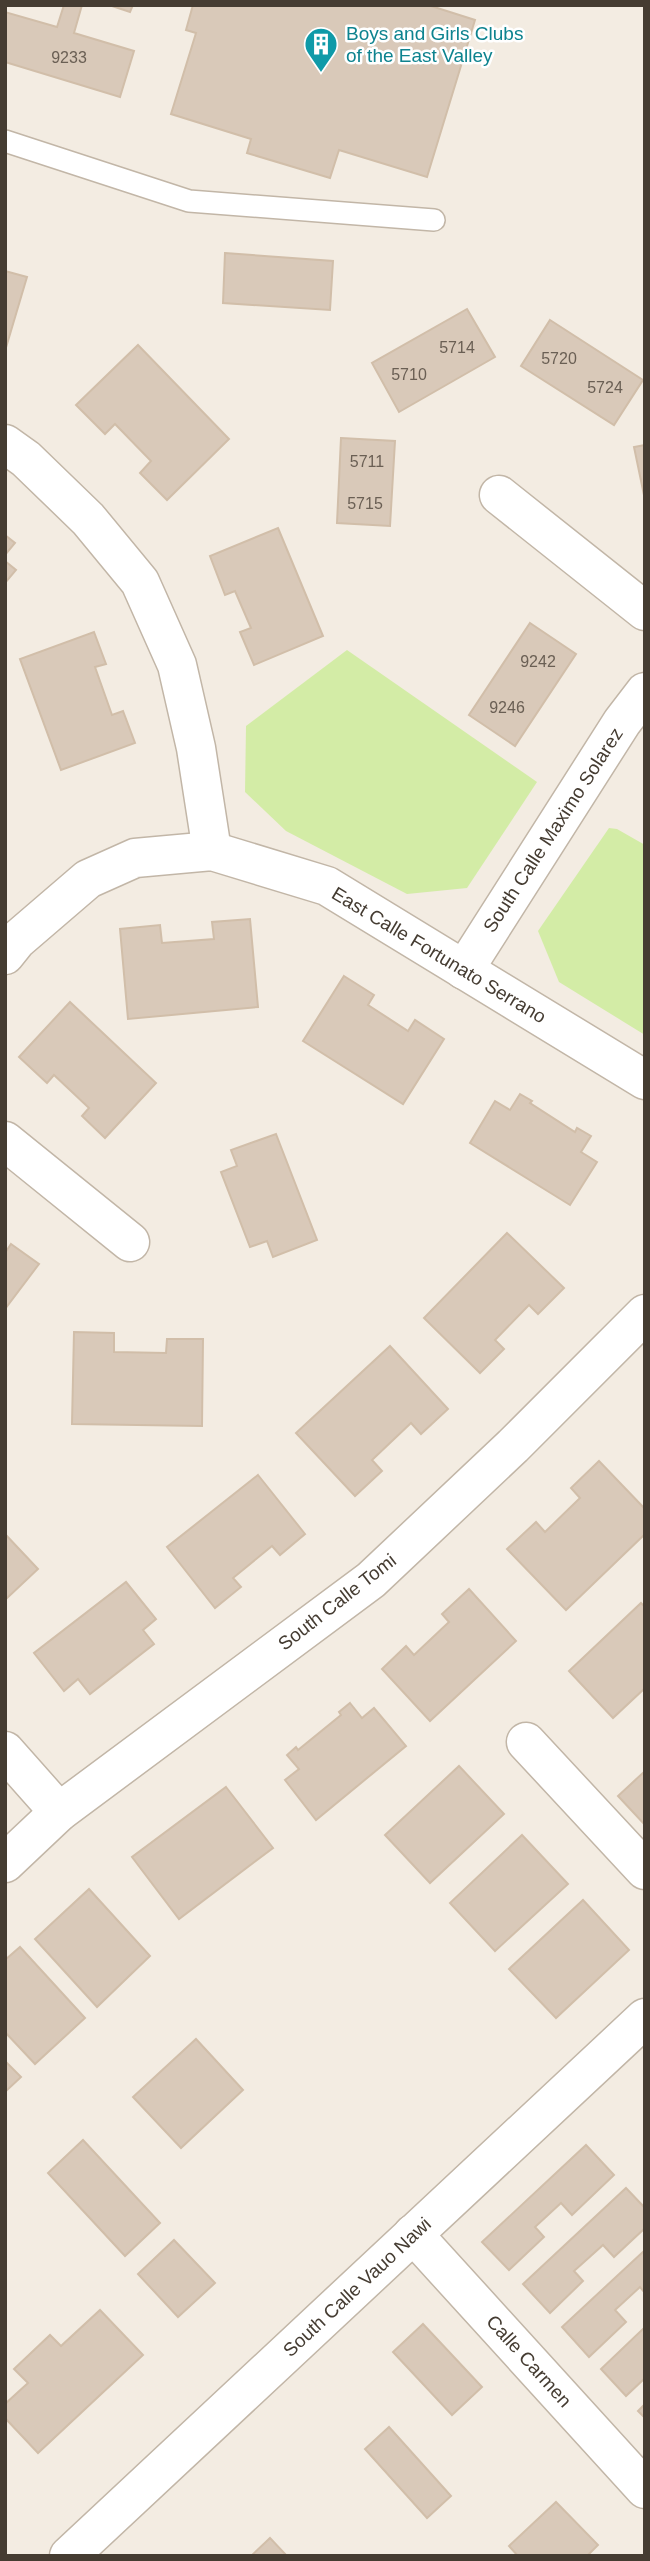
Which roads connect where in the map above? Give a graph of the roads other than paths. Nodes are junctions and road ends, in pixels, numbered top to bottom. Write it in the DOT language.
graph roads {
  1 [pos="5,141"];
  2 [pos="434,220"];
  3 [pos="5,444"];
  4 [pos="499,495"];
  5 [pos="645,611"];
  6 [pos="645,692"];
  7 [pos="212,851"];
  8 [pos="5,955"];
  9 [pos="464,970"];
  10 [pos="645,1080"];
  11 [pos="5,1141"];
  12 [pos="130,1242"];
  13 [pos="645,1314"];
  14 [pos="526,1742"];
  15 [pos="5,1751"];
  16 [pos="59,1812"];
  17 [pos="5,1863"];
  18 [pos="645,1870"];
  19 [pos="645,2018"];
  20 [pos="413,2234"];
  21 [pos="645,2489"];
  22 [pos="69,2556"];
  1 -- 2 [label="lane"];
  3 -- 7 [label="street"];
  4 -- 5 [label="street"];
  6 -- 9 [label="street, South Calle Maximo Solarez"];
  7 -- 8 [label="street, East Calle Fortunato Serrano"];
  7 -- 9 [label="street, East Calle Fortunato Serrano"];
  9 -- 10 [label="street, East Calle Fortunato Serrano"];
  11 -- 12 [label="street"];
  13 -- 16 [label="street, South Calle Tomi"];
  14 -- 18 [label="street"];
  15 -- 16 [label="street"];
  16 -- 17 [label="street, South Calle Tomi"];
  19 -- 20 [label="street, South Calle Vauo Nawi"];
  20 -- 21 [label="street, Calle Carmen"];
  20 -- 22 [label="street, South Calle Vauo Nawi"];
}
